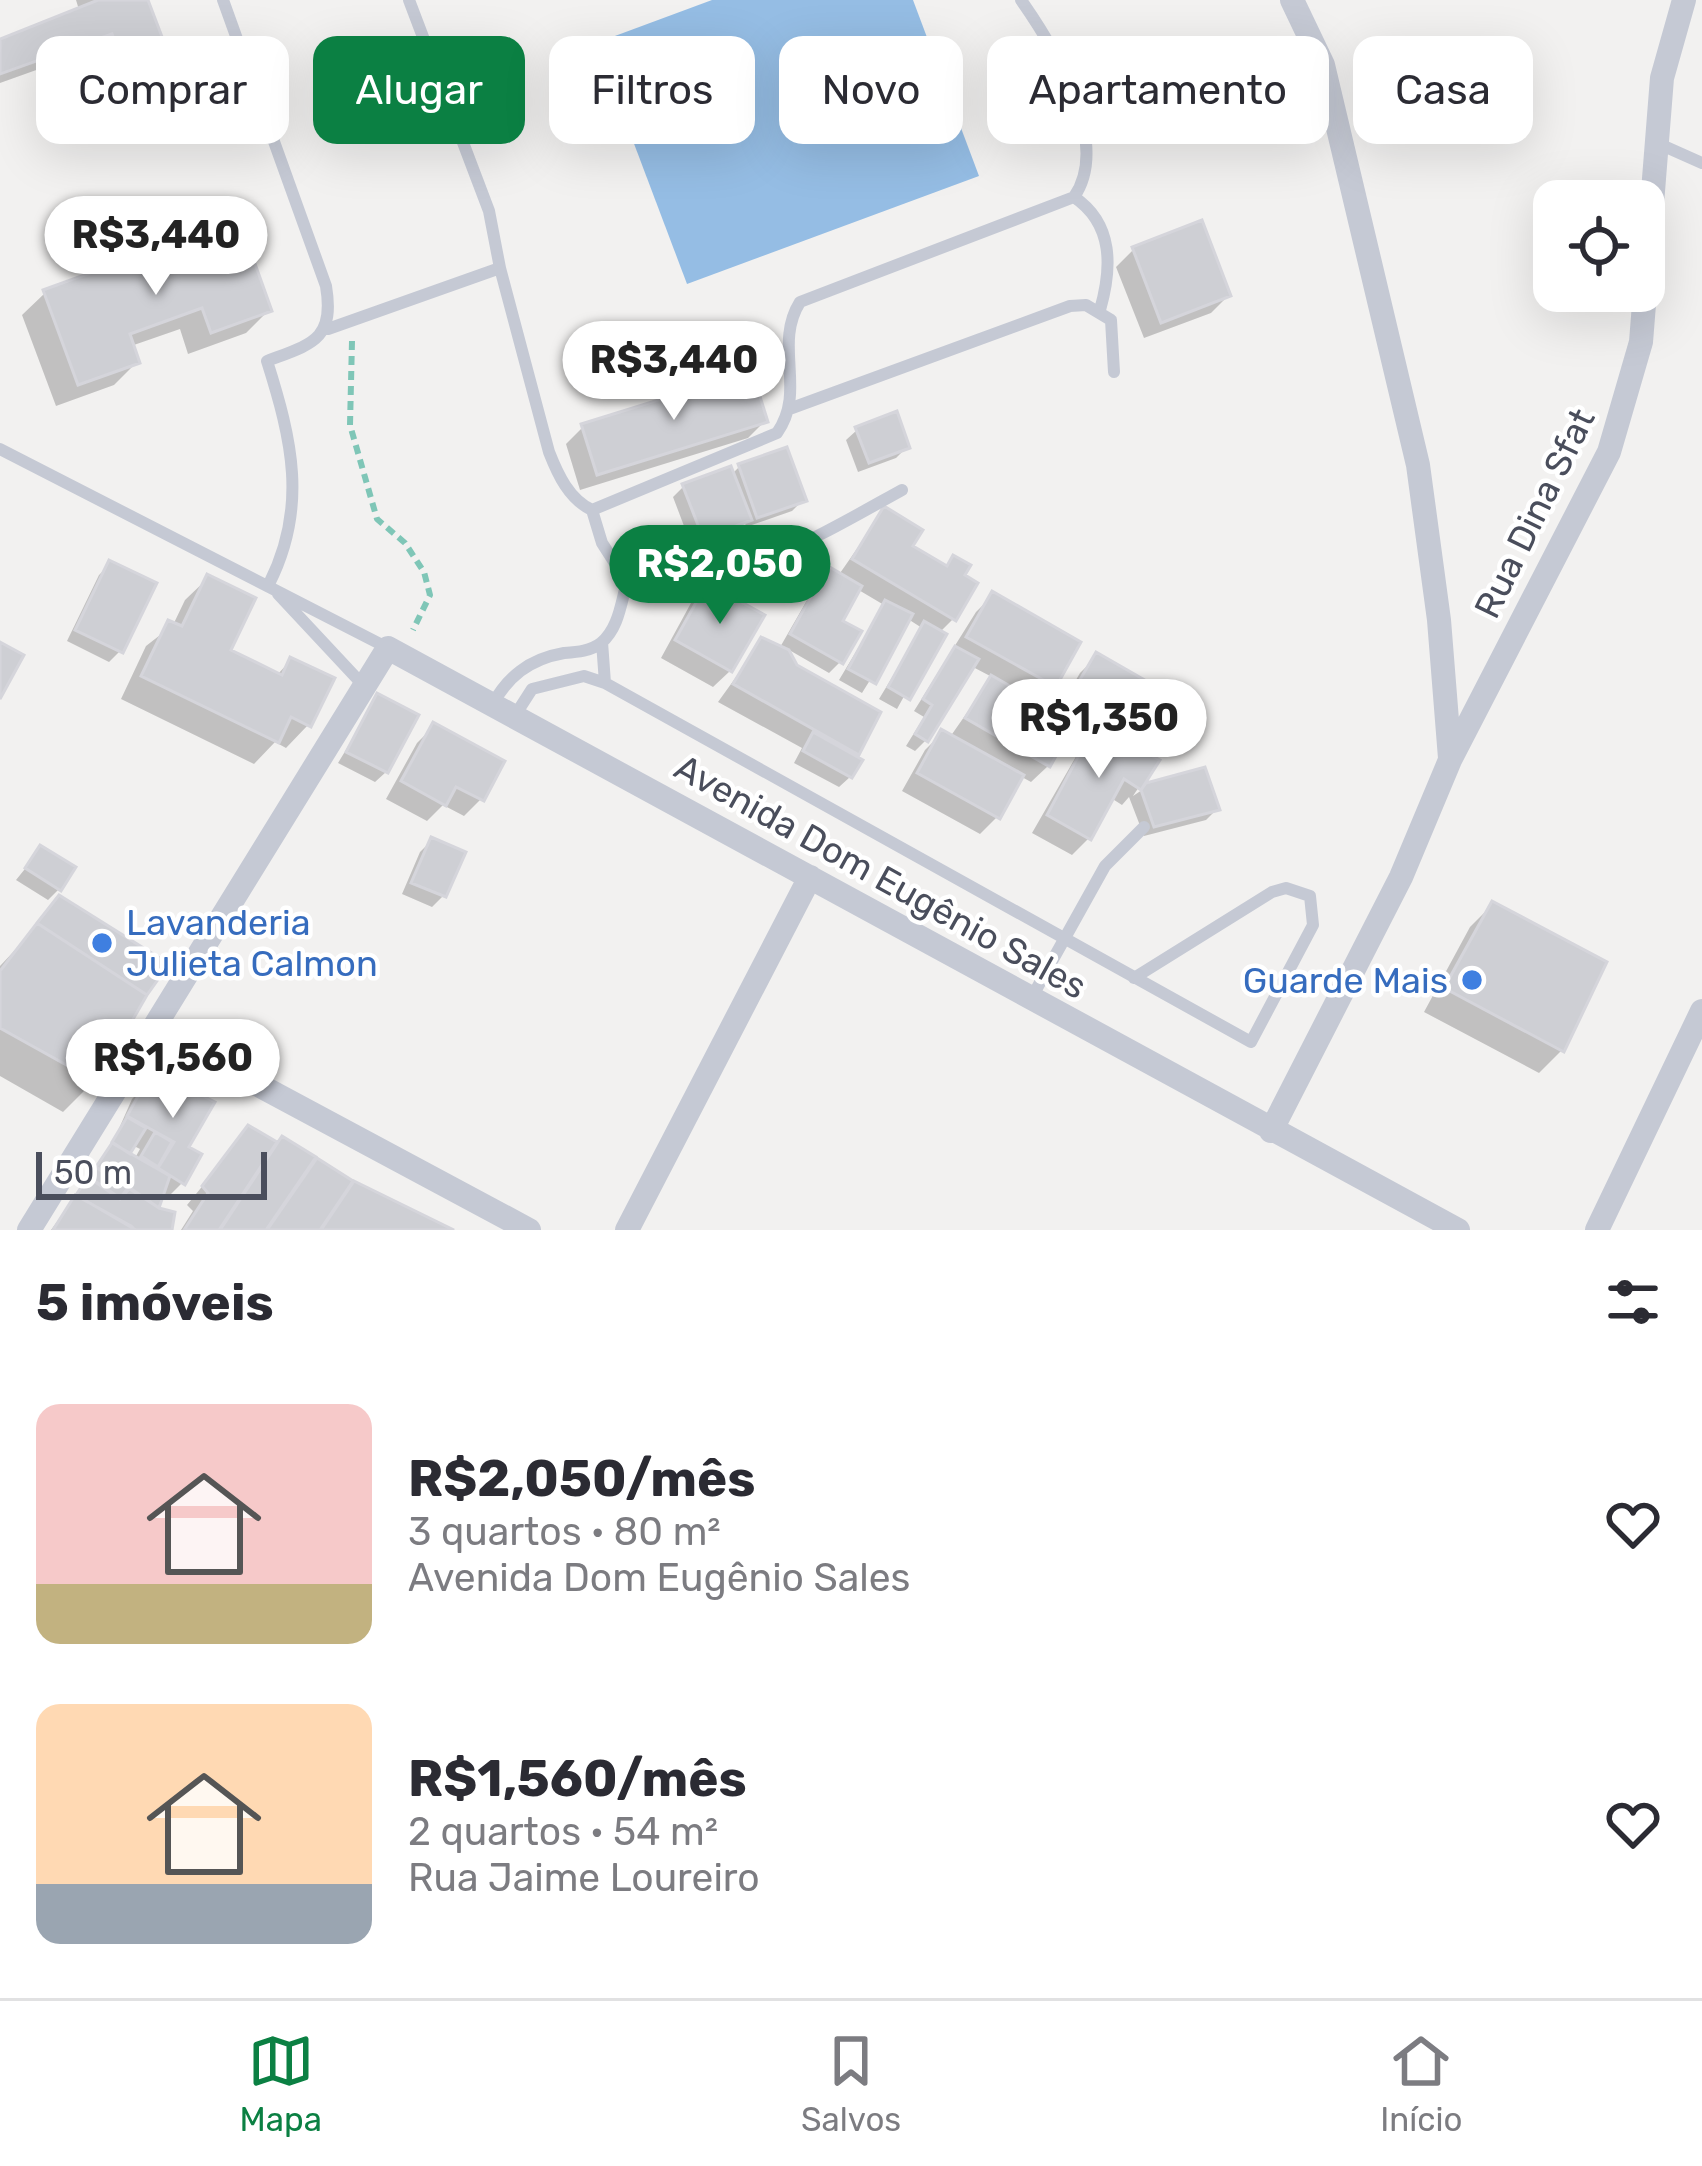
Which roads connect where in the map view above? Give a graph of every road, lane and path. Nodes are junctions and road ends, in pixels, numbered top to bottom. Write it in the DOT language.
graph roads {
  1 [pos="223,0"];
  2 [pos="409,0"];
  3 [pos="1021,0"];
  4 [pos="1292,0"];
  5 [pos="1684,0"];
  6 [pos="1656,142"];
  7 [pos="1702,163"];
  8 [pos="1075,197"];
  9 [pos="500,268"];
  10 [pos="1100,310"];
  11 [pos="359,317"];
  12 [pos="328,328"];
  13 [pos="1114,372"];
  14 [pos="792,408"];
  15 [pos="0,449"];
  16 [pos="902,490"];
  17 [pos="592,510"];
  18 [pos="627,582"];
  19 [pos="269,584"];
  20 [pos="602,642"];
  21 [pos="395,651"];
  22 [pos="605,683"];
  23 [pos="363,685"];
  24 [pos="502,712"];
  25 [pos="1450,760"];
  26 [pos="1144,827"];
  27 [pos="810,877"];
  28 [pos="1064,938"];
  29 [pos="1134,978"];
  30 [pos="1031,998"];
  31 [pos="1702,1011"];
  32 [pos="156,1030"];
  33 [pos="1270,1132"];
  34 [pos="28,1230"];
  35 [pos="529,1230"];
  36 [pos="626,1230"];
  37 [pos="1459,1230"];
  38 [pos="1597,1230"];
  1 -- 12 [label="lane"];
  2 -- 9 [label="lane"];
  3 -- 8 [label="lane"];
  4 -- 25 [label="street"];
  5 -- 6 [label="street, Rua Dina Sfat"];
  6 -- 7 [label="lane"];
  6 -- 25 [label="street, Rua Dina Sfat"];
  8 -- 10 [label="lane"];
  8 -- 14 [label="lane"];
  9 -- 11 [label="lane"];
  9 -- 17 [label="lane"];
  10 -- 13 [label="lane"];
  10 -- 14 [label="lane"];
  11 -- 12 [label="lane"];
  11 -- 21 [label="path"];
  12 -- 19 [label="lane"];
  14 -- 17 [label="lane"];
  15 -- 19 [label="lane, Avenida Dom Eugênio Sales"];
  16 -- 18 [label="lane"];
  17 -- 18 [label="lane"];
  18 -- 20 [label="lane"];
  19 -- 21 [label="lane, Avenida Dom Eugênio Sales"];
  19 -- 23 [label="lane, Avenida Dom Eugênio Sales"];
  20 -- 22 [label="lane"];
  20 -- 24 [label="lane"];
  21 -- 23 [label="street"];
  21 -- 24 [label="street, Avenida Dom Eugênio Sales"];
  22 -- 24 [label="lane"];
  22 -- 28 [label="lane"];
  23 -- 32 [label="street"];
  24 -- 27 [label="street, Avenida Dom Eugênio Sales"];
  25 -- 33 [label="street, Rua Dina Sfat"];
  26 -- 28 [label="lane"];
  27 -- 30 [label="street, Avenida Dom Eugênio Sales"];
  27 -- 36 [label="street"];
  28 -- 29 [label="lane"];
  28 -- 30 [label="lane"];
  29 -- 29 [label="lane"];
  30 -- 33 [label="street, Avenida Dom Eugênio Sales"];
  31 -- 38 [label="street"];
  32 -- 34 [label="street"];
  32 -- 35 [label="street"];
  33 -- 37 [label="street, Avenida Dom Eugênio Sales"];
}
